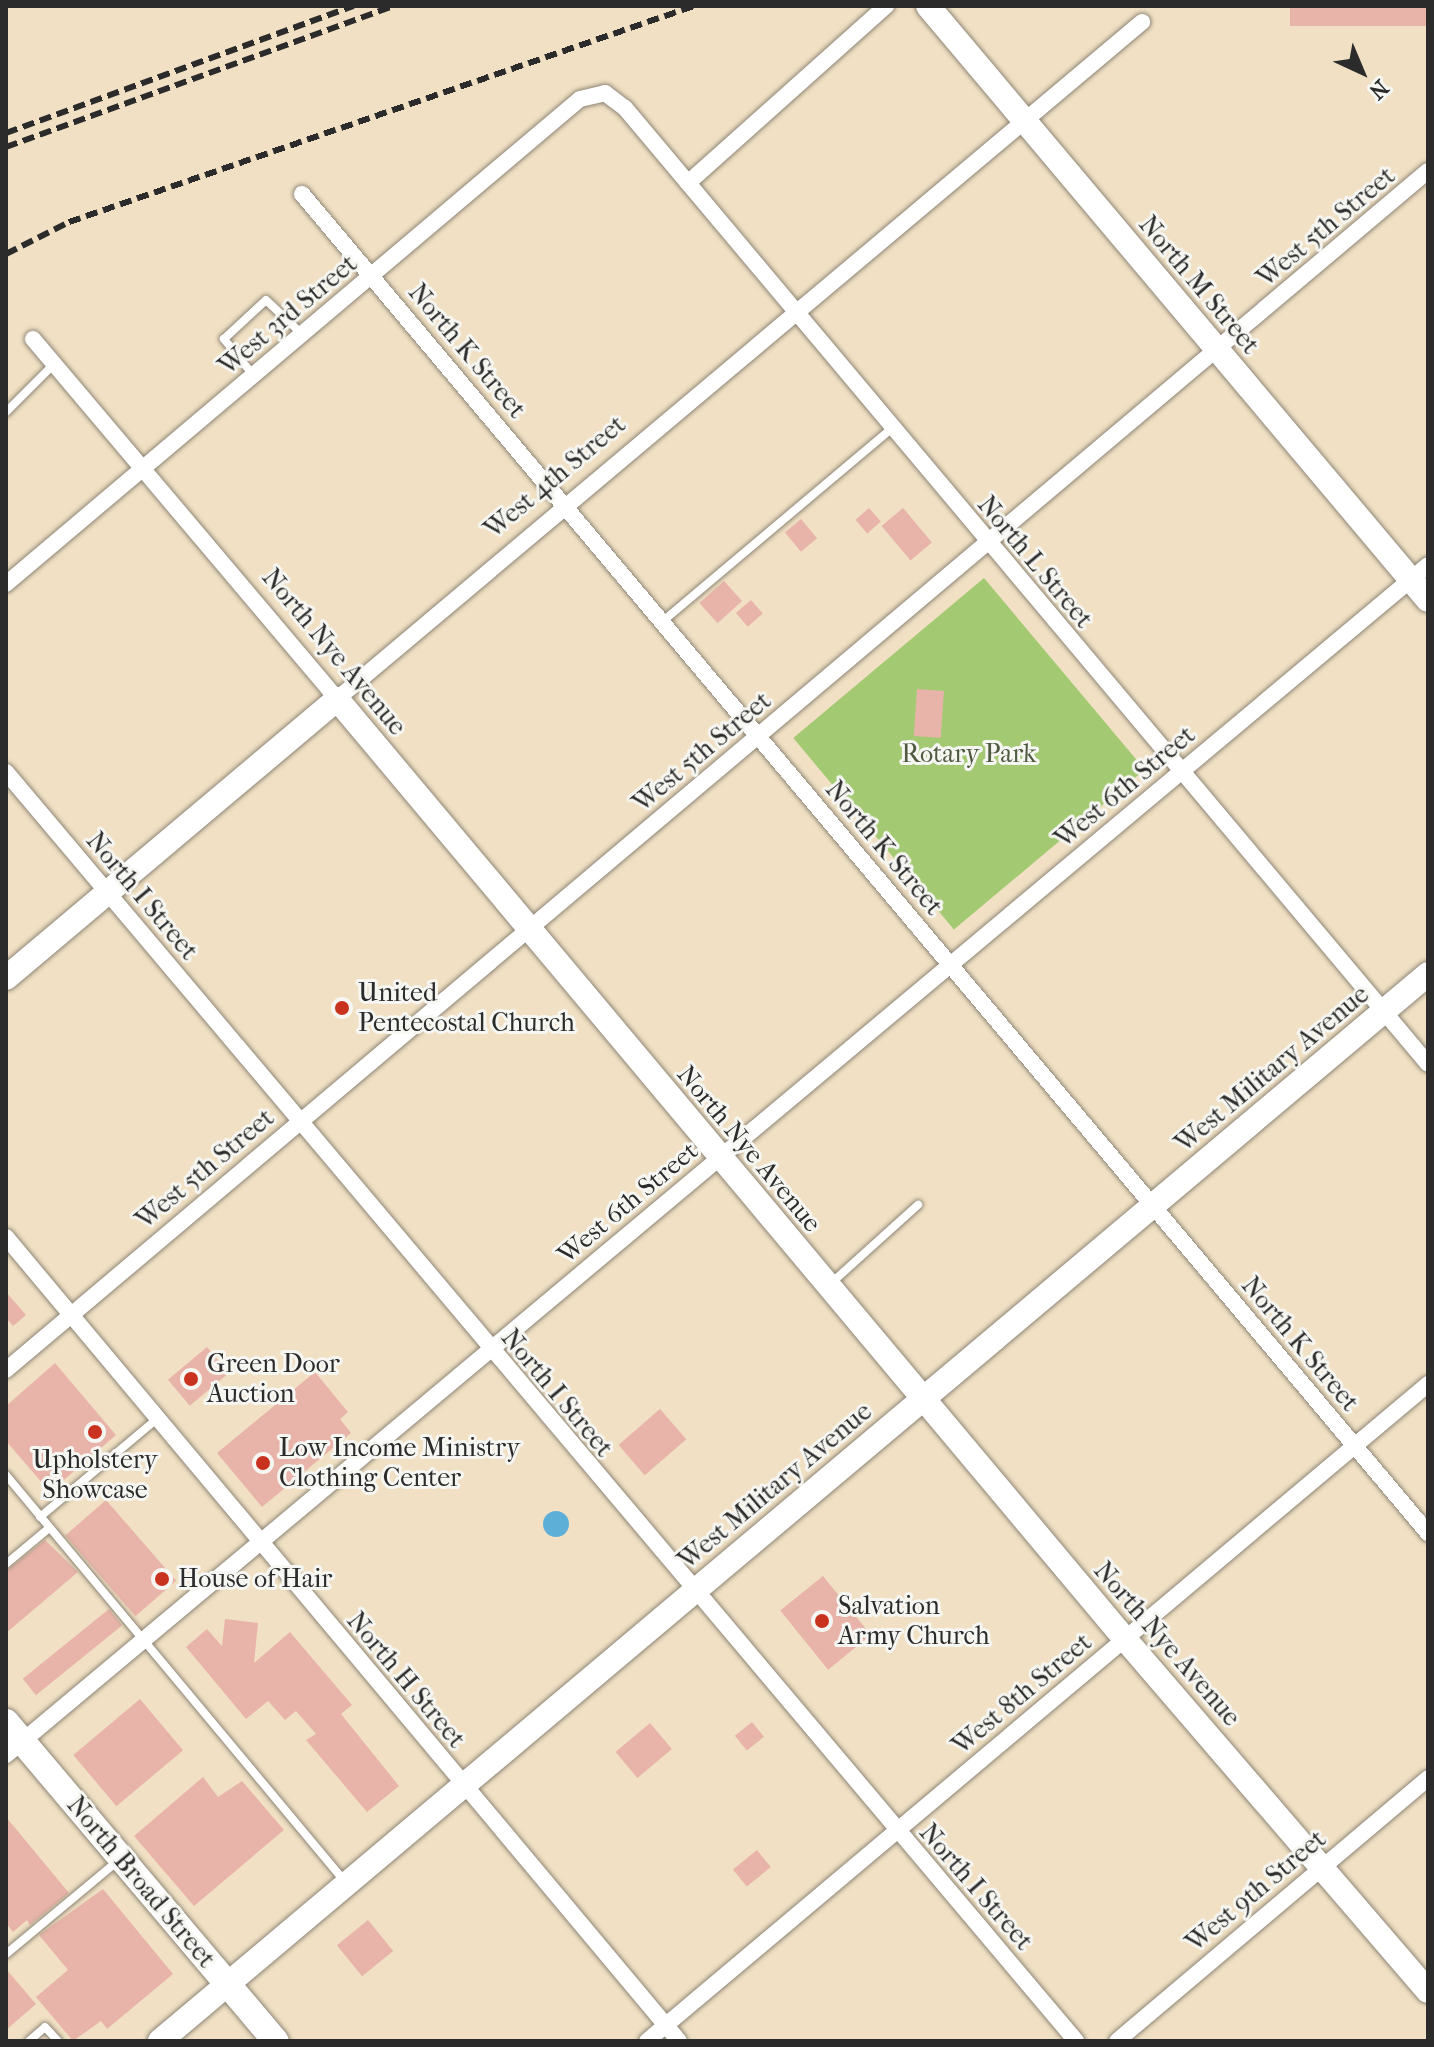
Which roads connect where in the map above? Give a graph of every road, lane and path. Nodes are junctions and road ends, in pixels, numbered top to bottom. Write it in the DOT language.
graph roads {
  1 [pos="886,6"];
  2 [pos="928,6"];
  3 [pos="1142,22"];
  4 [pos="605,93"];
  5 [pos="1024,121"];
  6 [pos="1428,171"];
  7 [pos="688,183"];
  8 [pos="302,194"];
  9 [pos="372,276"];
  10 [pos="796,312"];
  11 [pos="303,334"];
  12 [pos="33,339"];
  13 [pos="1217,350"];
  14 [pos="54,364"];
  15 [pos="254,376"];
  16 [pos="6,412"];
  17 [pos="892,428"];
  18 [pos="143,469"];
  19 [pos="565,505"];
  20 [pos="988,543"];
  21 [pos="1419,572"];
  22 [pos="6,584"];
  23 [pos="1428,600"];
  24 [pos="663,621"];
  25 [pos="337,699"];
  26 [pos="759,735"];
  27 [pos="1180,773"];
  28 [pos="7,776"];
  29 [pos="108,892"];
  30 [pos="528,929"];
  31 [pos="951,965"];
  32 [pos="1428,974"];
  33 [pos="6,978"];
  34 [pos="1385,1011"];
  35 [pos="1428,1064"];
  36 [pos="299,1121"];
  37 [pos="719,1157"];
  38 [pos="918,1205"];
  39 [pos="1151,1205"];
  40 [pos="6,1237"];
  41 [pos="828,1286"];
  42 [pos="71,1314"];
  43 [pos="490,1350"];
  44 [pos="6,1370"];
  45 [pos="1428,1384"];
  46 [pos="923,1397"];
  47 [pos="158,1418"];
  48 [pos="1355,1445"];
  49 [pos="6,1475"];
  50 [pos="40,1517"];
  51 [pos="49,1528"];
  52 [pos="1428,1533"];
  53 [pos="262,1542"];
  54 [pos="6,1564"];
  55 [pos="694,1592"];
  56 [pos="1125,1639"];
  57 [pos="143,1642"];
  58 [pos="11,1739"];
  59 [pos="1428,1778"];
  60 [pos="463,1786"];
  61 [pos="896,1831"];
  62 [pos="121,1858"];
  63 [pos="1323,1865"];
  64 [pos="347,1884"];
  65 [pos="6,1954"];
  66 [pos="228,1985"];
  67 [pos="1428,1991"];
  68 [pos="666,2026"];
  69 [pos="29,2041"];
  70 [pos="58,2041"];
  71 [pos="160,2041"];
  72 [pos="276,2041"];
  73 [pos="647,2041"];
  74 [pos="679,2041"];
  75 [pos="1076,2041"];
  76 [pos="1117,2041"];
  1 -- 7 [label="street"];
  2 -- 5 [label="main road, North M Street"];
  3 -- 5 [label="street, West 4th Street"];
  4 -- 7 [label="street, North L Street"];
  4 -- 9 [label="street, West 3rd Street"];
  5 -- 10 [label="street, West 4th Street"];
  5 -- 13 [label="main road, North M Street"];
  6 -- 13 [label="street, West 5th Street"];
  7 -- 10 [label="street, North L Street"];
  8 -- 9 [label="street, North K Street"];
  9 -- 11 [label="street, West 3rd Street"];
  9 -- 19 [label="street, North K Street"];
  10 -- 17 [label="street, North L Street"];
  10 -- 19 [label="street, West 4th Street"];
  11 -- 15 [label="street, West 3rd Street"];
  11 -- 15 [label="lane"];
  12 -- 14 [label="street, North Nye Avenue"];
  13 -- 20 [label="street, West 5th Street"];
  13 -- 21 [label="main road, North M Street"];
  14 -- 16 [label="lane"];
  14 -- 18 [label="street, North Nye Avenue"];
  15 -- 18 [label="street, West 3rd Street"];
  17 -- 20 [label="street, North L Street"];
  17 -- 24 [label="lane"];
  18 -- 22 [label="street, West 3rd Street"];
  18 -- 25 [label="street, North Nye Avenue"];
  19 -- 24 [label="street, North K Street"];
  19 -- 25 [label="street, West 4th Street"];
  20 -- 26 [label="street, West 5th Street"];
  20 -- 27 [label="street, North L Street"];
  21 -- 23 [label="main road, North M Street"];
  21 -- 27 [label="street, West 6th Street"];
  24 -- 26 [label="street, North K Street"];
  25 -- 29 [label="main road, West 4th Street"];
  25 -- 30 [label="main road, North Nye Avenue"];
  26 -- 30 [label="street, West 5th Street"];
  26 -- 31 [label="street, North K Street"];
  27 -- 31 [label="street, West 6th Street"];
  27 -- 34 [label="street, North L Street"];
  28 -- 29 [label="street, North I Street"];
  29 -- 33 [label="main road, West 4th Street"];
  29 -- 36 [label="street, North I Street"];
  30 -- 36 [label="street, West 5th Street"];
  30 -- 37 [label="main road, North Nye Avenue"];
  31 -- 37 [label="street, West 6th Street"];
  31 -- 39 [label="street, North K Street"];
  32 -- 34 [label="main road, West Military Avenue"];
  34 -- 35 [label="street, North L Street"];
  34 -- 39 [label="main road, West Military Avenue"];
  36 -- 42 [label="street, West 5th Street"];
  36 -- 43 [label="street, North I Street"];
  37 -- 41 [label="main road, North Nye Avenue"];
  37 -- 43 [label="street, West 6th Street"];
  38 -- 41 [label="lane"];
  39 -- 46 [label="main road, West Military Avenue"];
  39 -- 48 [label="street, North K Street"];
  40 -- 42 [label="street, North H Street"];
  41 -- 46 [label="main road, North Nye Avenue"];
  42 -- 44 [label="street, West 5th Street"];
  42 -- 47 [label="street, North H Street"];
  43 -- 53 [label="street, West 6th Street"];
  43 -- 55 [label="street, North I Street"];
  45 -- 48 [label="street, West 8th Street"];
  46 -- 55 [label="main road, West Military Avenue"];
  46 -- 56 [label="main road, North Nye Avenue"];
  47 -- 50 [label="lane"];
  47 -- 53 [label="street, North H Street"];
  48 -- 52 [label="street, North K Street"];
  48 -- 56 [label="street, West 8th Street"];
  49 -- 50 [label="lane"];
  50 -- 51 [label="lane"];
  51 -- 54 [label="lane"];
  51 -- 57 [label="lane"];
  53 -- 57 [label="street, West 6th Street"];
  53 -- 60 [label="street, North H Street"];
  55 -- 60 [label="main road, West Military Avenue"];
  55 -- 61 [label="street, North I Street"];
  56 -- 61 [label="street, West 8th Street"];
  56 -- 63 [label="main road, North Nye Avenue"];
  57 -- 58 [label="street, West 6th Street"];
  57 -- 64 [label="lane"];
  58 -- 62 [label="main road, North Broad Street"];
  59 -- 63 [label="street, West 9th Street"];
  60 -- 64 [label="main road, West Military Avenue"];
  60 -- 68 [label="street, North H Street"];
  61 -- 68 [label="street, West 8th Street"];
  61 -- 75 [label="street, North I Street"];
  62 -- 65 [label="lane"];
  62 -- 66 [label="main road, North Broad Street"];
  63 -- 67 [label="main road, North Nye Avenue"];
  63 -- 76 [label="street, West 9th Street"];
  64 -- 66 [label="main road, West Military Avenue"];
  66 -- 71 [label="main road, West Military Avenue"];
  66 -- 72 [label="main road, North Broad Street"];
  68 -- 73 [label="street, West 8th Street"];
  68 -- 74 [label="street, North H Street"];
  69 -- 70 [label="lane"];
}
